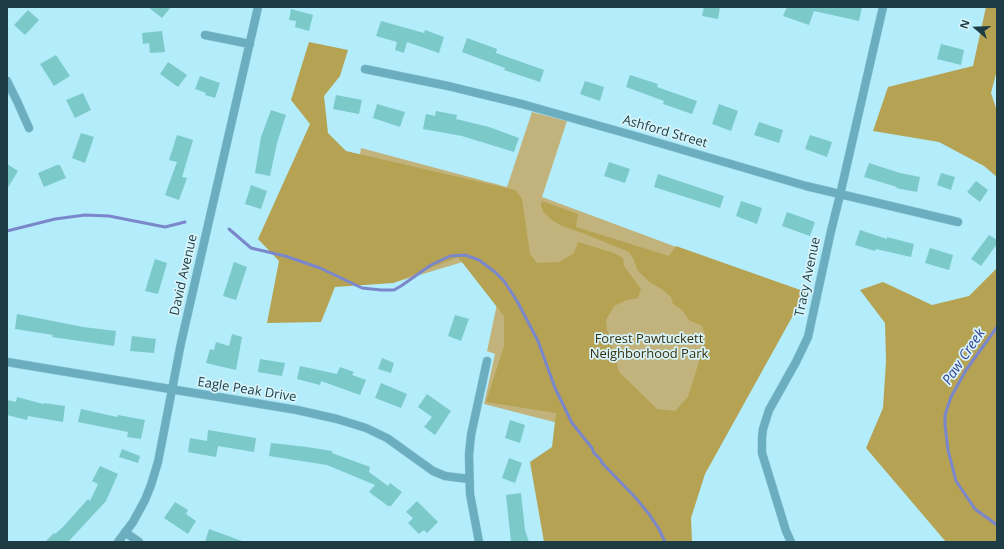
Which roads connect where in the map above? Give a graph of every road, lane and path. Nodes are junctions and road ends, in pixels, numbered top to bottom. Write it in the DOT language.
graph roads {
  1 [pos="258,7"];
  2 [pos="883,7"];
  3 [pos="205,35"];
  4 [pos="250,44"];
  5 [pos="365,69"];
  6 [pos="7,82"];
  7 [pos="29,128"];
  8 [pos="840,195"];
  9 [pos="958,222"];
  10 [pos="486,361"];
  11 [pos="7,362"];
  12 [pos="172,390"];
  13 [pos="469,479"];
  14 [pos="126,532"];
  15 [pos="118,542"];
  16 [pos="139,542"];
  17 [pos="478,542"];
  18 [pos="791,542"];
  1 -- 4 [label="street, David Avenue"];
  2 -- 8 [label="street, Tracy Avenue"];
  3 -- 4 [label="street"];
  4 -- 12 [label="street, David Avenue"];
  5 -- 8 [label="street, Ashford Street"];
  6 -- 7 [label="street"];
  8 -- 9 [label="street, Ashford Street"];
  8 -- 18 [label="street, Tracy Avenue"];
  10 -- 13 [label="street"];
  11 -- 12 [label="street, Eagle Peak Drive"];
  12 -- 13 [label="street, Eagle Peak Drive"];
  12 -- 14 [label="street, David Avenue"];
  13 -- 17 [label="street"];
  14 -- 15 [label="street, David Avenue"];
  14 -- 16 [label="street"];
}
